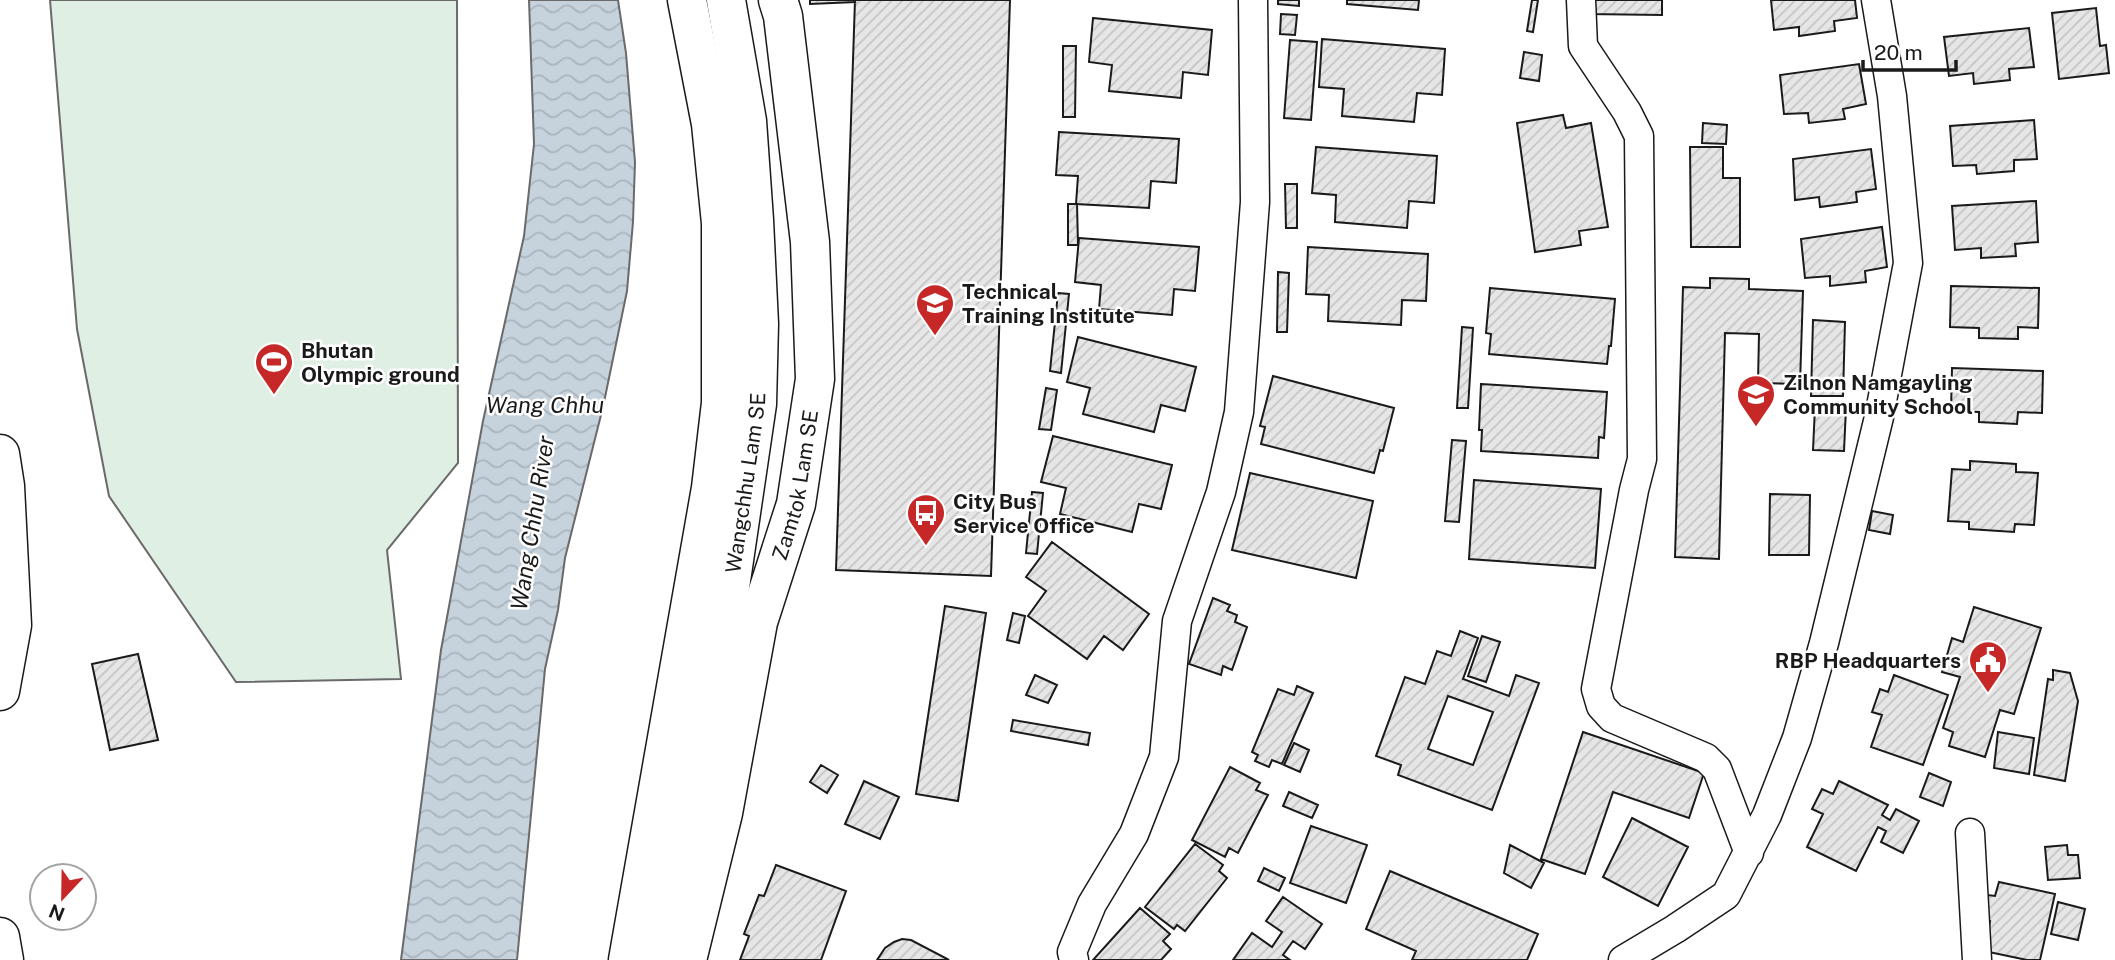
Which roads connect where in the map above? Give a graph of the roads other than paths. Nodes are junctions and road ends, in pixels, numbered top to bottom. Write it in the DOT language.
graph roads {
  1 [pos="687,0"];
  2 [pos="726,0"];
  3 [pos="778,0"];
  4 [pos="1253,0"];
  5 [pos="1581,0"];
  6 [pos="1876,0"];
  7 [pos="0,454"];
  8 [pos="0,691"];
  9 [pos="1970,833"];
  10 [pos="1749,853"];
  11 [pos="0,937"];
  12 [pos="4,960"];
  13 [pos="628,960"];
  14 [pos="659,960"];
  15 [pos="687,960"];
  16 [pos="1074,960"];
  17 [pos="1623,960"];
  18 [pos="1977,960"];
  1 -- 13 [label="main road, Wangchhu Lam SE"];
  2 -- 14 [label="main road, Wangchhu Lam SE"];
  3 -- 15 [label="main road, Zamtok Lam SE"];
  4 -- 16 [label="street"];
  5 -- 10 [label="street"];
  6 -- 10 [label="street"];
  7 -- 8 [label="main road"];
  9 -- 18 [label="street"];
  10 -- 17 [label="street"];
  11 -- 12 [label="main road"];
}
